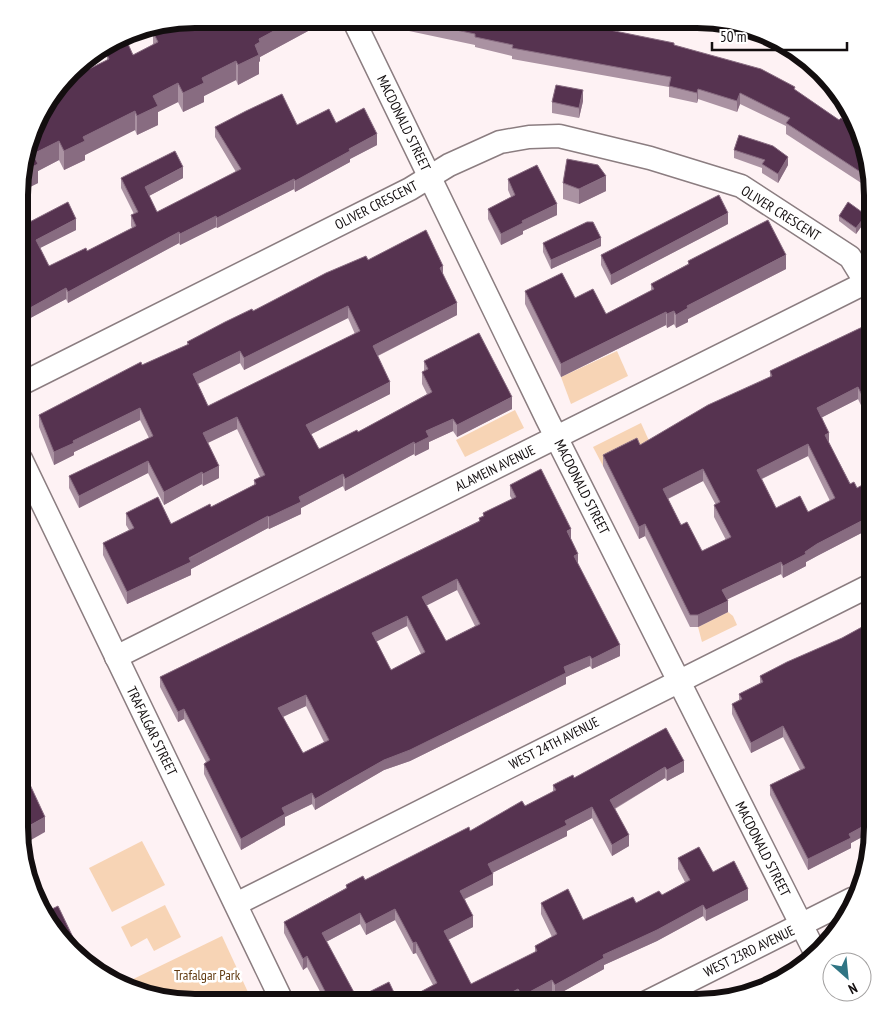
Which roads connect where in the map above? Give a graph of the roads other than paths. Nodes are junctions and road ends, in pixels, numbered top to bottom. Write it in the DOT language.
graph roads {
  1 [pos="357,28"];
  2 [pos="430,177"];
  3 [pos="864,274"];
  4 [pos="864,284"];
  5 [pos="28,380"];
  6 [pos="556,438"];
  7 [pos="28,474"];
  8 [pos="864,588"];
  9 [pos="116,657"];
  10 [pos="678,681"];
  11 [pos="846,903"];
  12 [pos="236,904"];
  13 [pos="801,925"];
  14 [pos="812,948"];
  15 [pos="279,994"];
  16 [pos="663,994"];
  1 -- 2 [label="street, MACDONALD STREET"];
  2 -- 3 [label="street, OLIVER CRESCENT"];
  2 -- 5 [label="street, OLIVER CRESCENT"];
  2 -- 6 [label="street, MACDONALD STREET"];
  4 -- 6 [label="street, ALAMEIN AVENUE"];
  6 -- 9 [label="street, ALAMEIN AVENUE"];
  6 -- 10 [label="street, MACDONALD STREET"];
  7 -- 9 [label="street, TRAFALGAR STREET"];
  8 -- 10 [label="street, WEST 24TH AVENUE"];
  9 -- 12 [label="street, TRAFALGAR STREET"];
  10 -- 12 [label="street, WEST 24TH AVENUE"];
  10 -- 13 [label="street, MACDONALD STREET"];
  11 -- 13 [label="street, WEST 23RD AVENUE"];
  12 -- 15 [label="street, TRAFALGAR STREET"];
  13 -- 14 [label="street, MACDONALD STREET"];
  13 -- 16 [label="street, WEST 23RD AVENUE"];
}
